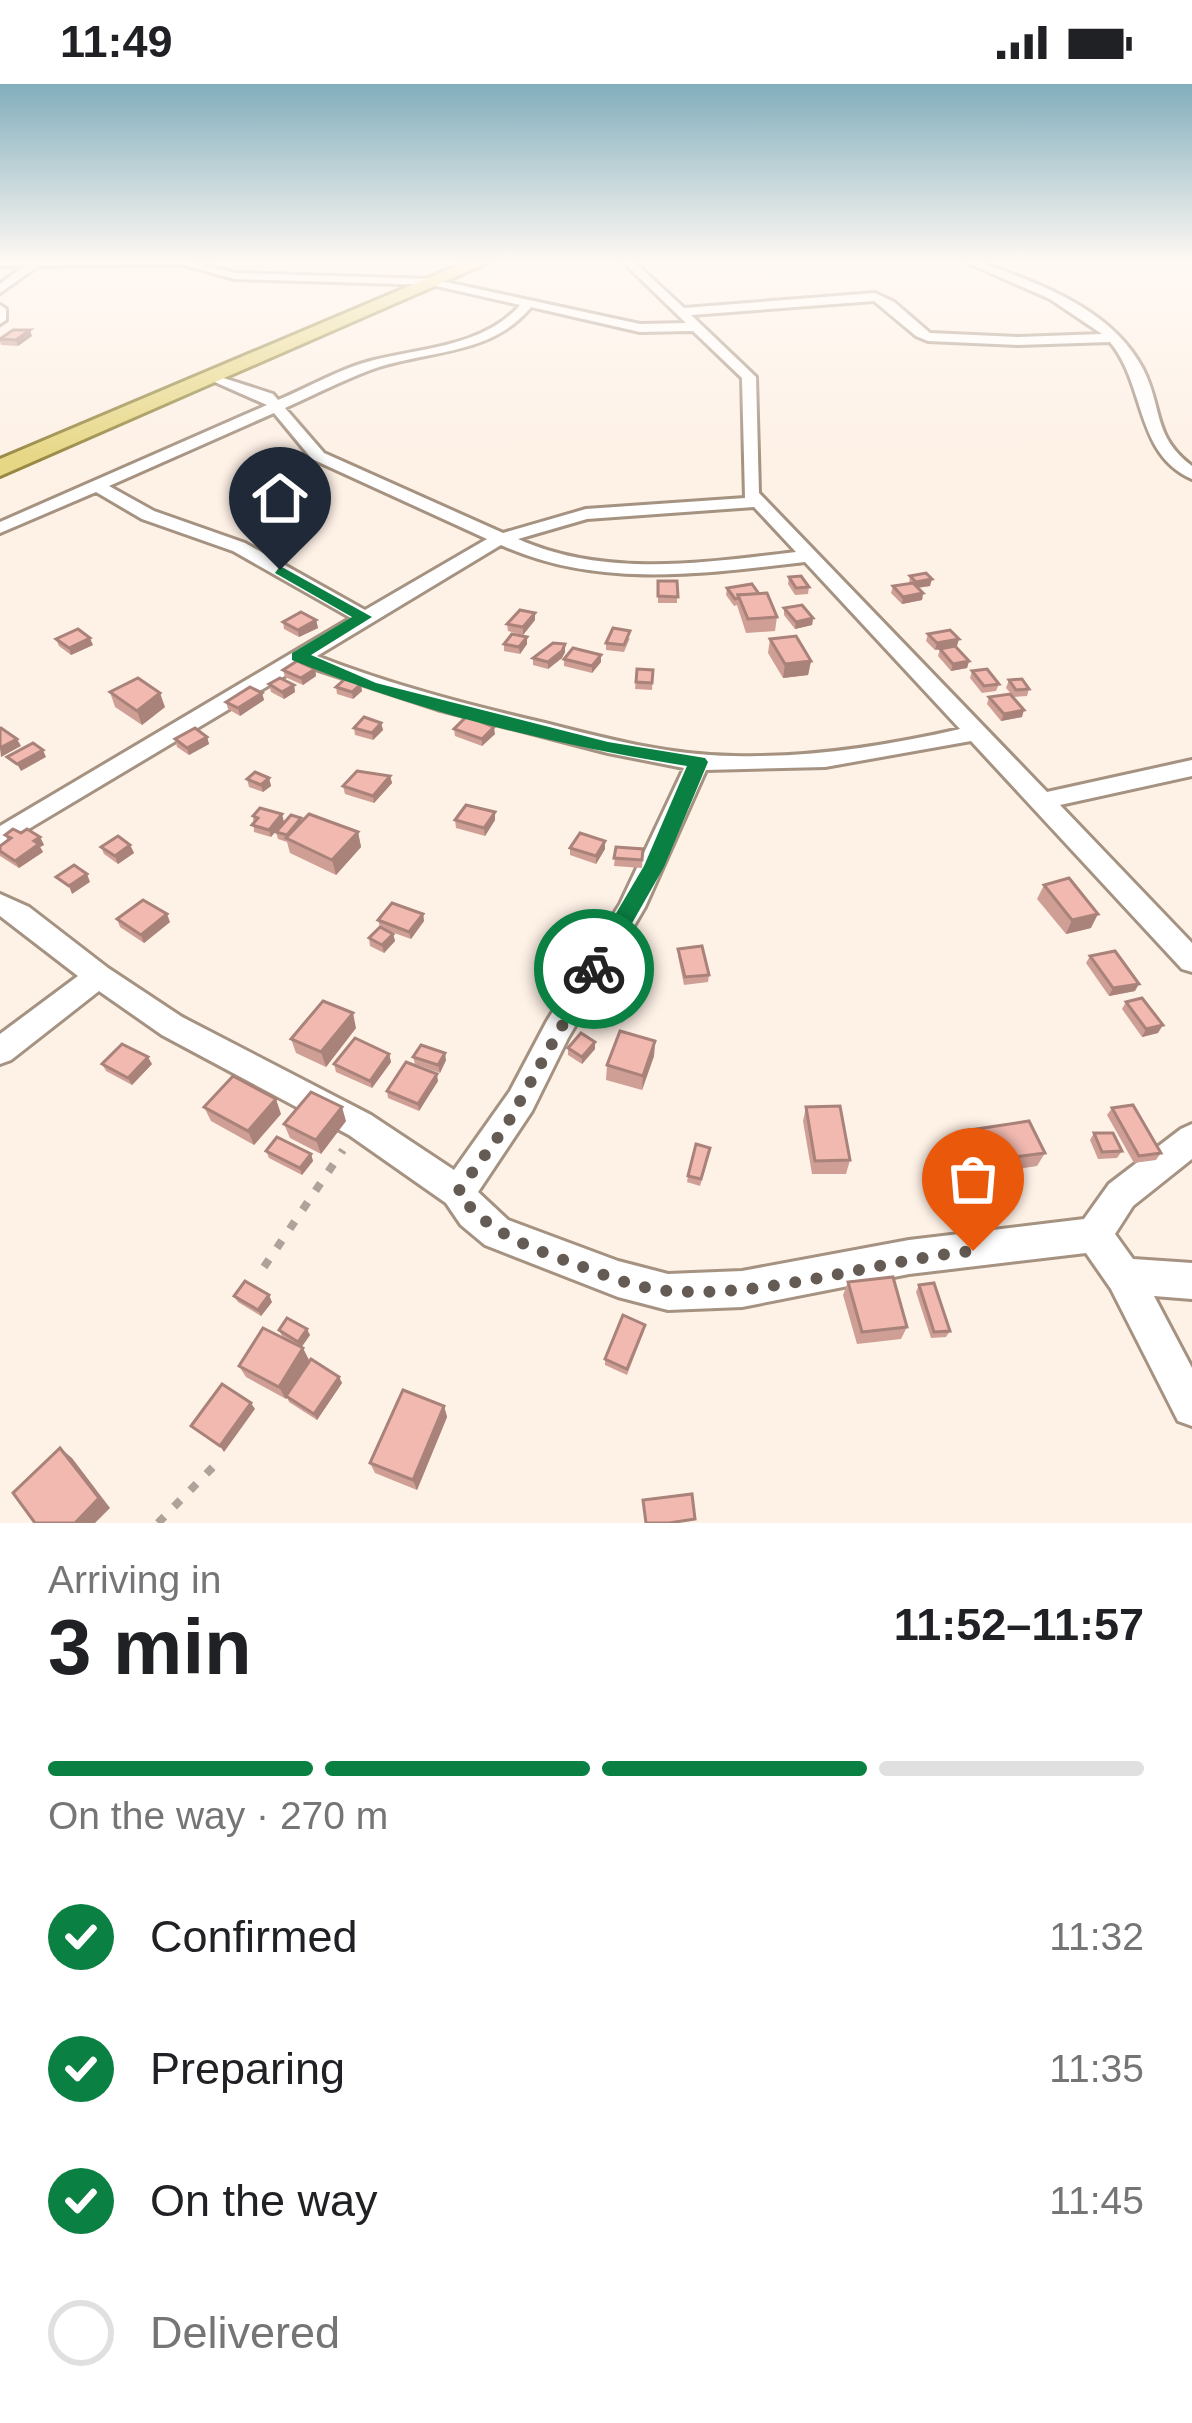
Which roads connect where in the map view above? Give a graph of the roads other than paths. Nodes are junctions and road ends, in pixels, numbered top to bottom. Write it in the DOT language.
graph roads {
  1 [pos="327,327"];
  2 [pos="498,327"];
  3 [pos="636,327"];
  4 [pos="689,327"];
  5 [pos="698,327"];
  6 [pos="912,327"];
  7 [pos="1100,327"];
  8 [pos="1112,338"];
  9 [pos="213,376"];
  10 [pos="278,405"];
  11 [pos="0,468"];
  12 [pos="1192,474"];
  13 [pos="96,485"];
  14 [pos="758,502"];
  15 [pos="0,528"];
  16 [pos="497,540"];
  17 [pos="808,556"];
  18 [pos="364,617"];
  19 [pos="298,656"];
  20 [pos="978,732"];
  21 [pos="698,762"];
  22 [pos="1192,768"];
  23 [pos="1043,801"];
  24 [pos="0,836"];
  25 [pos="0,904"];
  26 [pos="1192,961"];
  27 [pos="98,976"];
  28 [pos="0,1052"];
  29 [pos="1192,1138"];
  30 [pos="458,1192"];
  31 [pos="1094,1235"];
  32 [pos="1124,1276"];
  33 [pos="1192,1281"];
  34 [pos="1192,1406"];
  1 -- 9 [label="highway"];
  2 -- 10 [label="street"];
  3 -- 4 [label="street"];
  5 -- 14 [label="street"];
  6 -- 8 [label="street"];
  7 -- 8 [label="street"];
  8 -- 12 [label="street"];
  9 -- 10 [label="street"];
  9 -- 11 [label="highway"];
  10 -- 13 [label="street"];
  10 -- 16 [label="street"];
  13 -- 15 [label="street"];
  13 -- 18 [label="street"];
  14 -- 16 [label="street"];
  14 -- 17 [label="street"];
  16 -- 17 [label="street"];
  16 -- 18 [label="street"];
  17 -- 20 [label="street"];
  18 -- 19 [label="street"];
  19 -- 21 [label="street"];
  19 -- 24 [label="street"];
  20 -- 21 [label="street"];
  20 -- 23 [label="street"];
  21 -- 30 [label="street"];
  22 -- 23 [label="street"];
  23 -- 26 [label="street"];
  25 -- 27 [label="street"];
  27 -- 28 [label="street"];
  27 -- 30 [label="street"];
  29 -- 31 [label="street"];
  30 -- 31 [label="street"];
  31 -- 32 [label="street"];
  32 -- 33 [label="street"];
  32 -- 34 [label="street"];
}
